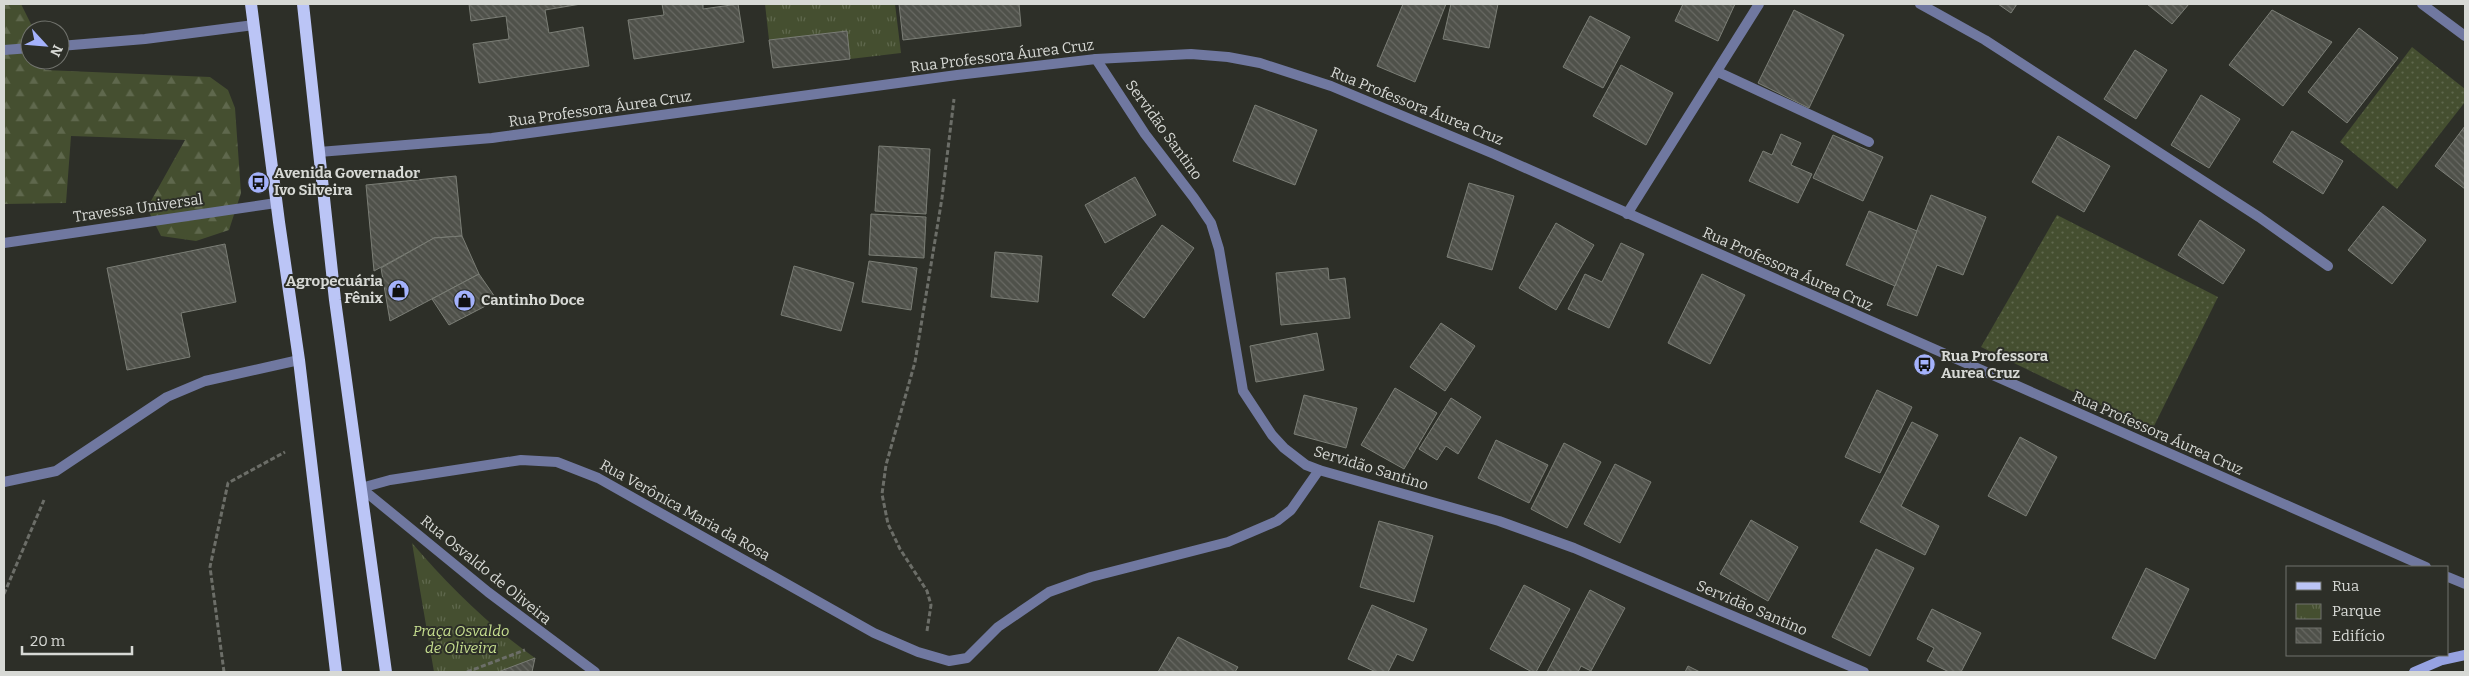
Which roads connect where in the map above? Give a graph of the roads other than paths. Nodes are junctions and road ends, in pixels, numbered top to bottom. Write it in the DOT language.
graph roads {
  1 [pos="251,4"];
  2 [pos="303,4"];
  3 [pos="1759,4"];
  4 [pos="1920,4"];
  5 [pos="2422,4"];
  6 [pos="254,25"];
  7 [pos="2465,36"];
  8 [pos="70,45"];
  9 [pos="20,49"];
  10 [pos="4,50"];
  11 [pos="1096,59"];
  12 [pos="1718,72"];
  13 [pos="1869,142"];
  14 [pos="319,152"];
  15 [pos="276,203"];
  16 [pos="1628,214"];
  17 [pos="4,243"];
  18 [pos="2328,266"];
  19 [pos="299,360"];
  20 [pos="1319,470"];
  21 [pos="4,482"];
  22 [pos="361,488"];
  23 [pos="2424,566"];
  24 [pos="2449,577"];
  25 [pos="2465,584"];
  26 [pos="2465,655"];
  27 [pos="336,672"];
  28 [pos="386,672"];
  29 [pos="595,672"];
  30 [pos="1864,672"];
  31 [pos="2414,672"];
  1 -- 6 [label="main road"];
  2 -- 14 [label="main road"];
  3 -- 12 [label="street"];
  4 -- 18 [label="street"];
  5 -- 7 [label="street"];
  6 -- 8 [label="street"];
  6 -- 15 [label="main road"];
  9 -- 10 [label="street"];
  11 -- 14 [label="street, Rua Professora Áurea Cruz"];
  11 -- 16 [label="street, Rua Professora Áurea Cruz"];
  11 -- 20 [label="street, Servidão Santino"];
  12 -- 13 [label="street"];
  12 -- 16 [label="street"];
  14 -- 22 [label="main road"];
  15 -- 17 [label="street, Travessa Universal"];
  15 -- 19 [label="main road"];
  16 -- 23 [label="street, Rua Professora Áurea Cruz"];
  19 -- 21 [label="street"];
  19 -- 27 [label="main road"];
  20 -- 22 [label="street, Rua Verônica Maria da Rosa"];
  20 -- 30 [label="street, Servidão Santino"];
  22 -- 28 [label="main road"];
  22 -- 29 [label="street, Rua Osvaldo de Oliveira"];
  24 -- 25 [label="street"];
  26 -- 31 [label="street"];
}
